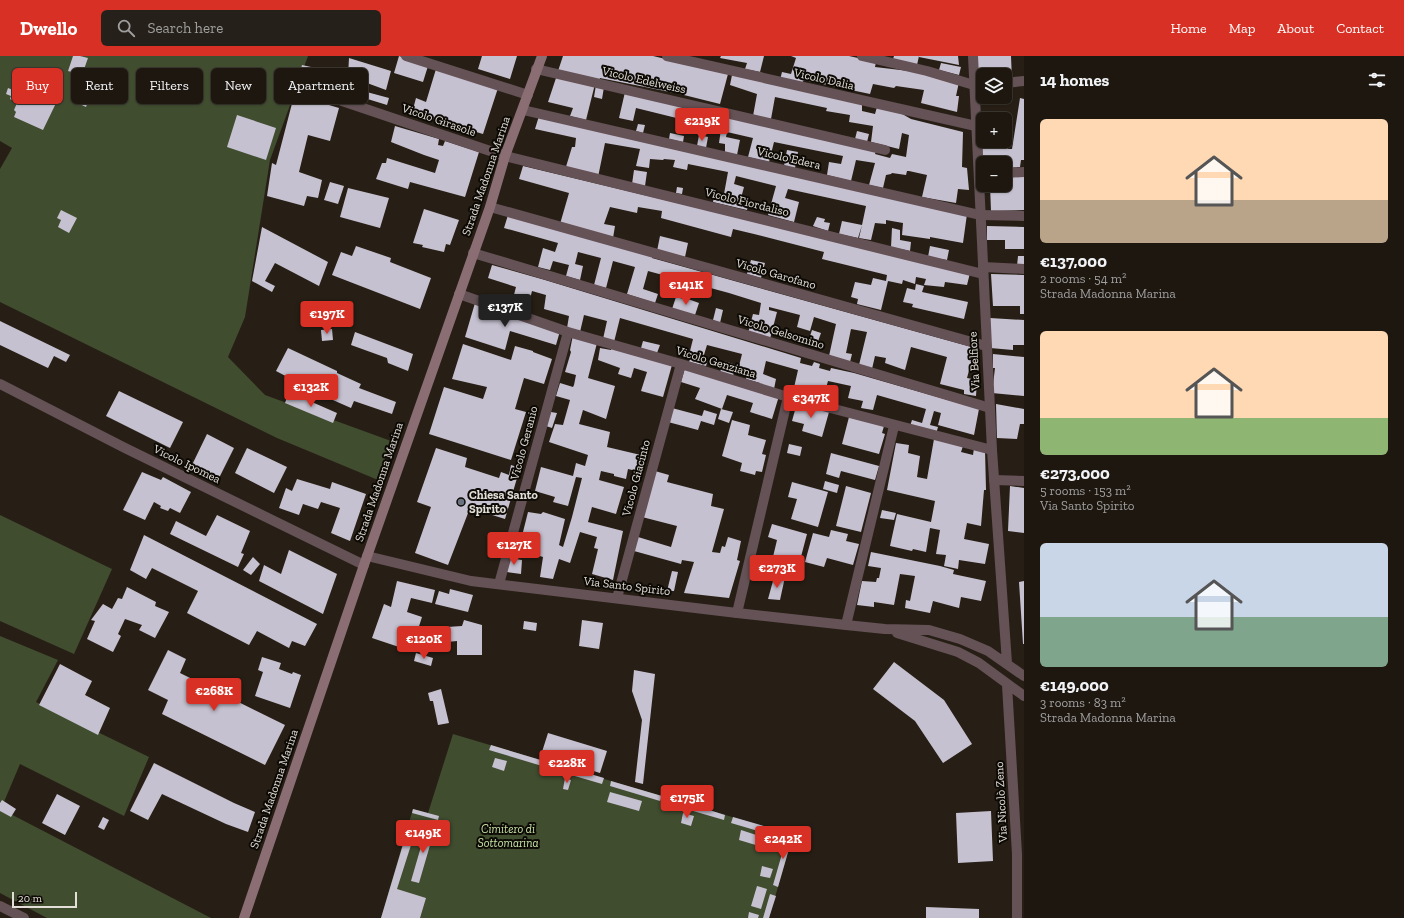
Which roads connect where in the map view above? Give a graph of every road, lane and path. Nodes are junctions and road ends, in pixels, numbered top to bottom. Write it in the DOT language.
graph roads {
  1 [pos="406,56"];
  2 [pos="542,56"];
  3 [pos="667,56"];
  4 [pos="862,56"];
  5 [pos="973,56"];
  6 [pos="536,69"];
  7 [pos="976,70"];
  8 [pos="1024,81"];
  9 [pos="1012,82"];
  10 [pos="976,83"];
  11 [pos="528,95"];
  12 [pos="351,104"];
  13 [pos="523,110"];
  14 [pos="976,126"];
  15 [pos="885,150"];
  16 [pos="505,156"];
  17 [pos="1024,172"];
  18 [pos="1012,173"];
  19 [pos="980,192"];
  20 [pos="490,207"];
  21 [pos="980,215"];
  22 [pos="1024,216"];
  23 [pos="473,253"];
  24 [pos="1024,269"];
  25 [pos="983,270"];
  26 [pos="458,294"];
  27 [pos="568,332"];
  28 [pos="986,346"];
  29 [pos="680,364"];
  30 [pos="0,384"];
  31 [pos="788,398"];
  32 [pos="990,408"];
  33 [pos="894,426"];
  34 [pos="992,450"];
  35 [pos="994,480"];
  36 [pos="1024,481"];
  37 [pos="366,561"];
  38 [pos="499,584"];
  39 [pos="617,598"];
  40 [pos="737,613"];
  41 [pos="846,625"];
  42 [pos="885,629"];
  43 [pos="1007,663"];
  44 [pos="1024,676"];
  45 [pos="1008,685"];
  46 [pos="1024,696"];
  47 [pos="1020,854"];
  48 [pos="0,906"];
  49 [pos="24,918"];
  50 [pos="244,918"];
  51 [pos="1017,918"];
  1 -- 11 [label="street"];
  2 -- 6 [label="street, Strada Madonna Marina"];
  3 -- 14 [label="street, Vicolo Dalia"];
  4 -- 10 [label="street"];
  5 -- 7 [label="street, Via Belfiore"];
  6 -- 11 [label="street, Strada Madonna Marina"];
  6 -- 15 [label="street, Vicolo Edelweiss"];
  8 -- 9 [label="street"];
  11 -- 13 [label="street, Strada Madonna Marina"];
  12 -- 16 [label="street, Vicolo Girasole"];
  13 -- 16 [label="street, Strada Madonna Marina"];
  13 -- 21 [label="street, Vicolo Edera"];
  16 -- 20 [label="street, Strada Madonna Marina"];
  16 -- 25 [label="street, Vicolo Fiordaliso"];
  17 -- 18 [label="street"];
  19 -- 21 [label="street, Via Belfiore"];
  20 -- 23 [label="street, Strada Madonna Marina"];
  20 -- 28 [label="street, Vicolo Garofano"];
  21 -- 22 [label="street, Vicolo Edera"];
  21 -- 25 [label="street, Via Belfiore"];
  23 -- 26 [label="street, Strada Madonna Marina"];
  23 -- 32 [label="street, Vicolo Gelsomino"];
  24 -- 25 [label="street, Vicolo Fiordaliso"];
  25 -- 28 [label="street, Via Belfiore"];
  26 -- 27 [label="street, Vicolo Genziana"];
  26 -- 37 [label="street, Strada Madonna Marina"];
  27 -- 29 [label="street, Vicolo Genziana"];
  27 -- 38 [label="street, Vicolo Geranio"];
  28 -- 32 [label="street, Via Belfiore"];
  29 -- 31 [label="street, Vicolo Genziana"];
  29 -- 39 [label="street, Vicolo Giacinto"];
  30 -- 37 [label="street, Vicolo Ipomea"];
  31 -- 33 [label="street, Vicolo Genziana"];
  31 -- 40 [label="street"];
  32 -- 34 [label="street, Via Belfiore"];
  33 -- 34 [label="street, Vicolo Genziana"];
  33 -- 41 [label="street"];
  34 -- 35 [label="street, Via Belfiore"];
  35 -- 36 [label="street"];
  35 -- 43 [label="street, Via Belfiore"];
  37 -- 38 [label="street, Via Santo Spirito"];
  37 -- 50 [label="street, Strada Madonna Marina"];
  38 -- 39 [label="street, Via Santo Spirito"];
  39 -- 40 [label="street, Via Santo Spirito"];
  40 -- 41 [label="street, Via Santo Spirito"];
  41 -- 42 [label="street, Via Santo Spirito"];
  42 -- 43 [label="street, Via Santo Spirito"];
  42 -- 45 [label="street, Via Santo Spirito"];
  43 -- 44 [label="street, Via Santo Spirito"];
  45 -- 46 [label="street, Via Santo Spirito"];
  45 -- 47 [label="street, Via Nicolò Zeno"];
  47 -- 51 [label="street, Via Nicolò Zeno"];
  48 -- 49 [label="street"];
}
